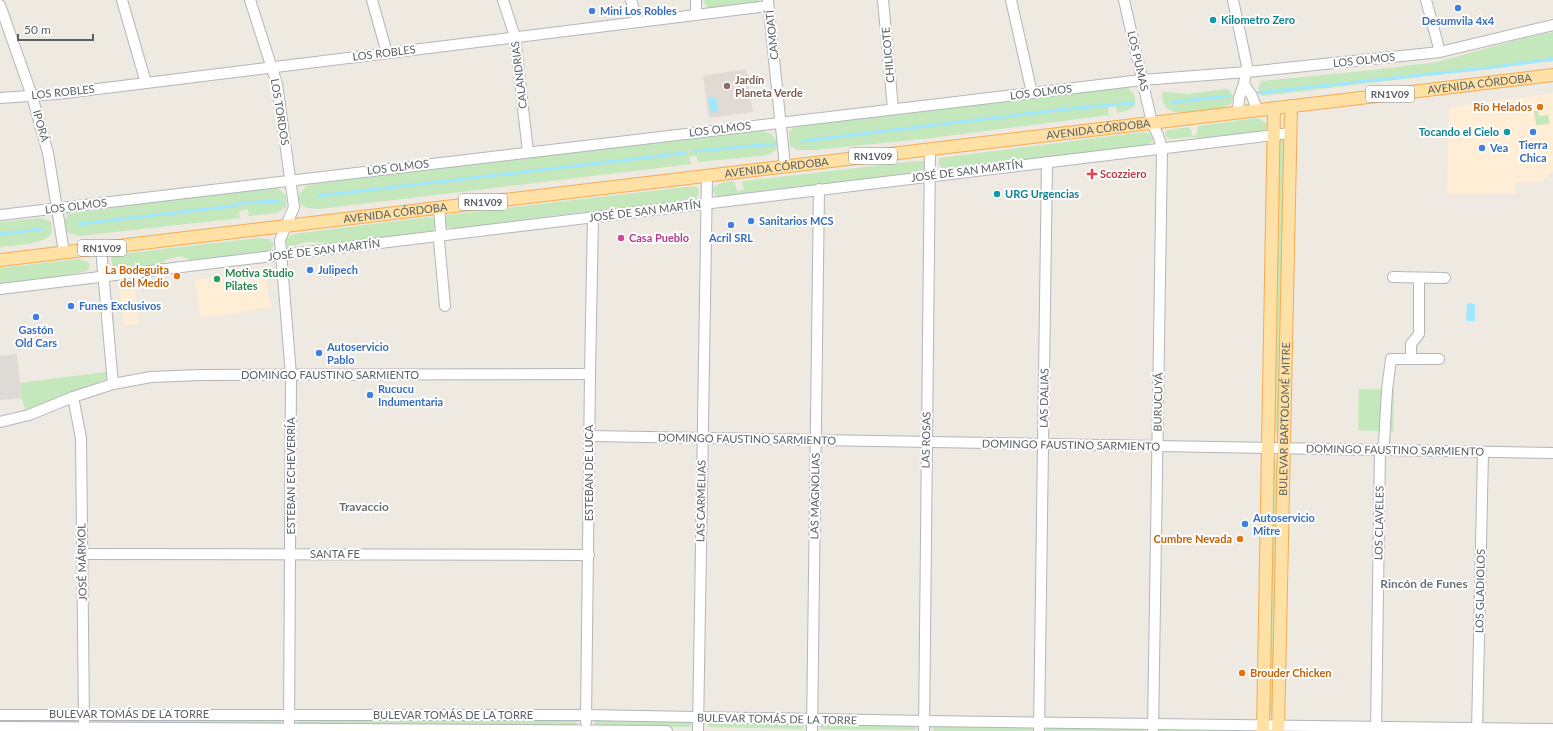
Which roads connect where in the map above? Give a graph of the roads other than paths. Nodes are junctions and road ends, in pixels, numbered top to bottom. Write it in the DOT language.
graph roads {
  1 [pos="122,0"];
  2 [pos="250,0"];
  3 [pos="372,0"];
  4 [pos="503,0"];
  5 [pos="631,0"];
  6 [pos="696,0"];
  7 [pos="882,0"];
  8 [pos="1011,0"];
  9 [pos="1124,0"];
  10 [pos="1233,0"];
  11 [pos="1426,0"];
  12 [pos="768,3"];
  13 [pos="0,5"];
  14 [pos="696,15"];
  15 [pos="638,22"];
  16 [pos="1553,25"];
  17 [pos="514,37"];
  18 [pos="1440,52"];
  19 [pos="387,53"];
  20 [pos="272,67"];
  21 [pos="1247,72"];
  22 [pos="1553,75"];
  23 [pos="1142,80"];
  24 [pos="146,83"];
  25 [pos="1244,84"];
  26 [pos="1032,93"];
  27 [pos="32,96"];
  28 [pos="0,98"];
  29 [pos="1291,106"];
  30 [pos="1274,108"];
  31 [pos="893,110"];
  32 [pos="1257,110"];
  33 [pos="1238,112"];
  34 [pos="781,122"];
  35 [pos="1152,123"];
  36 [pos="1290,132"];
  37 [pos="1274,135"];
  38 [pos="1162,148"];
  39 [pos="930,149"];
  40 [pos="528,152"];
  41 [pos="1047,162"];
  42 [pos="785,166"];
  43 [pos="707,176"];
  44 [pos="929,176"];
  45 [pos="290,180"];
  46 [pos="819,189"];
  47 [pos="707,203"];
  48 [pos="57,208"];
  49 [pos="439,208"];
  50 [pos="0,215"];
  51 [pos="593,217"];
  52 [pos="286,226"];
  53 [pos="440,235"];
  54 [pos="101,248"];
  55 [pos="64,252"];
  56 [pos="280,255"];
  57 [pos="0,260"];
  58 [pos="104,276"];
  59 [pos="1393,277"];
  60 [pos="1419,278"];
  61 [pos="1445,278"];
  62 [pos="0,289"];
  63 [pos="445,306"];
  64 [pos="1411,358"];
  65 [pos="1439,359"];
  66 [pos="590,374"];
  67 [pos="291,375"];
  68 [pos="113,384"];
  69 [pos="73,397"];
  70 [pos="0,422"];
  71 [pos="590,436"];
  72 [pos="702,438"];
  73 [pos="816,440"];
  74 [pos="926,442"];
  75 [pos="1043,444"];
  76 [pos="1157,446"];
  77 [pos="1268,448"];
  78 [pos="1284,449"];
  79 [pos="1380,450"];
  80 [pos="1483,452"];
  81 [pos="1553,453"];
  82 [pos="82,554"];
  83 [pos="290,554"];
  84 [pos="589,555"];
  85 [pos="0,714"];
  86 [pos="84,714"];
  87 [pos="289,714"];
  88 [pos="586,715"];
  89 [pos="698,717"];
  90 [pos="812,719"];
  91 [pos="924,726"];
  92 [pos="0,727"];
  93 [pos="84,727"];
  94 [pos="1039,727"];
  95 [pos="289,728"];
  96 [pos="1153,728"];
  97 [pos="1263,728"];
  98 [pos="1278,729"];
  99 [pos="1376,729"];
  100 [pos="1478,729"];
  101 [pos="1553,729"];
  102 [pos="586,730"];
  103 [pos="667,731"];
  104 [pos="698,731"];
  105 [pos="812,731"];
  1 -- 24 [label="street"];
  2 -- 20 [label="street, LOS TORDOS"];
  3 -- 19 [label="street"];
  4 -- 17 [label="street, CALANDRIAS"];
  5 -- 15 [label="street"];
  6 -- 14 [label="street"];
  7 -- 31 [label="street, CHILICOTE"];
  8 -- 26 [label="street"];
  9 -- 23 [label="street, LOS PUMAS"];
  10 -- 21 [label="street"];
  11 -- 18 [label="street"];
  12 -- 14 [label="street, LOS ROBLES"];
  12 -- 34 [label="street, CAMOATÍ"];
  13 -- 27 [label="street, IPORÁ"];
  14 -- 15 [label="street, LOS ROBLES"];
  15 -- 17 [label="street, LOS ROBLES"];
  16 -- 18 [label="street, LOS OLMOS"];
  17 -- 19 [label="street, LOS ROBLES"];
  17 -- 40 [label="street, CALANDRIAS"];
  18 -- 21 [label="street, LOS OLMOS"];
  19 -- 20 [label="street, LOS ROBLES"];
  20 -- 24 [label="street, LOS ROBLES"];
  20 -- 45 [label="street, LOS TORDOS"];
  21 -- 23 [label="street, LOS OLMOS"];
  21 -- 25 [label="street"];
  22 -- 29 [label="main road, AVENIDA CÓRDOBA / RN1V09"];
  23 -- 26 [label="street, LOS OLMOS"];
  23 -- 35 [label="street, LOS PUMAS"];
  24 -- 27 [label="street, LOS ROBLES"];
  25 -- 32 [label="street"];
  25 -- 33 [label="street"];
  26 -- 31 [label="street, LOS OLMOS"];
  27 -- 28 [label="street, LOS ROBLES"];
  27 -- 48 [label="street, IPORÁ"];
  29 -- 30 [label="main road, AVENIDA CÓRDOBA / RN1V09"];
  29 -- 36 [label="main road, BULEVAR BARTOLOMÉ MITRE"];
  30 -- 32 [label="main road, AVENIDA CÓRDOBA / RN1V09"];
  30 -- 37 [label="main road, BULEVAR BARTOLOMÉ MITRE"];
  31 -- 34 [label="street, LOS OLMOS"];
  32 -- 33 [label="main road, AVENIDA CÓRDOBA / RN1V09"];
  33 -- 35 [label="main road, AVENIDA CÓRDOBA / RN1V09"];
  34 -- 40 [label="street, LOS OLMOS"];
  34 -- 42 [label="street, CAMOATÍ"];
  35 -- 38 [label="street, BURUCUYÁ"];
  35 -- 39 [label="main road, AVENIDA CÓRDOBA / RN1V09"];
  36 -- 37 [label="street, JOSÉ DE SAN MARTÍN"];
  36 -- 78 [label="main road, BULEVAR BARTOLOMÉ MITRE"];
  37 -- 38 [label="street, JOSÉ DE SAN MARTÍN"];
  37 -- 77 [label="main road, BULEVAR BARTOLOMÉ MITRE"];
  38 -- 41 [label="street, JOSÉ DE SAN MARTÍN"];
  38 -- 76 [label="street, BURUCUYÁ"];
  39 -- 42 [label="main road, AVENIDA CÓRDOBA / RN1V09"];
  39 -- 44 [label="street, LAS ROSAS"];
  40 -- 45 [label="street, LOS OLMOS"];
  41 -- 44 [label="street, JOSÉ DE SAN MARTÍN"];
  41 -- 75 [label="street, LAS DALIAS"];
  42 -- 43 [label="main road, AVENIDA CÓRDOBA / RN1V09"];
  43 -- 47 [label="street, LAS CARMELIAS"];
  43 -- 49 [label="main road, AVENIDA CÓRDOBA / RN1V09"];
  44 -- 46 [label="street, JOSÉ DE SAN MARTÍN"];
  44 -- 74 [label="street, LAS ROSAS"];
  45 -- 48 [label="street, LOS OLMOS"];
  45 -- 52 [label="street, LOS TORDOS"];
  46 -- 47 [label="street, JOSÉ DE SAN MARTÍN"];
  46 -- 73 [label="street, LAS MAGNOLIAS"];
  47 -- 51 [label="street, JOSÉ DE SAN MARTÍN"];
  47 -- 72 [label="street, LAS CARMELIAS"];
  48 -- 50 [label="street, LOS OLMOS"];
  48 -- 55 [label="street, IPORÁ"];
  49 -- 52 [label="main road, AVENIDA CÓRDOBA / RN1V09"];
  49 -- 53 [label="street"];
  51 -- 53 [label="street, JOSÉ DE SAN MARTÍN"];
  51 -- 66 [label="street, ESTEBAN DE LUCA"];
  52 -- 54 [label="main road, AVENIDA CÓRDOBA / RN1V09"];
  52 -- 56 [label="street, ESTEBAN ECHEVERRÍA"];
  53 -- 56 [label="street, JOSÉ DE SAN MARTÍN"];
  53 -- 63 [label="street"];
  54 -- 55 [label="main road, AVENIDA CÓRDOBA / RN1V09"];
  54 -- 58 [label="street"];
  55 -- 57 [label="main road, AVENIDA CÓRDOBA / RN1V09"];
  56 -- 58 [label="street, JOSÉ DE SAN MARTÍN"];
  56 -- 67 [label="street, ESTEBAN ECHEVERRÍA"];
  58 -- 62 [label="street, JOSÉ DE SAN MARTÍN"];
  58 -- 68 [label="street"];
  59 -- 60 [label="street"];
  60 -- 61 [label="street"];
  60 -- 64 [label="street"];
  64 -- 65 [label="street"];
  64 -- 79 [label="street, LOS CLAVELES"];
  66 -- 67 [label="street, DOMINGO FAUSTINO SARMIENTO"];
  66 -- 71 [label="street, ESTEBAN DE LUCA"];
  67 -- 68 [label="street, DOMINGO FAUSTINO SARMIENTO"];
  67 -- 83 [label="street, ESTEBAN ECHEVERRÍA"];
  68 -- 69 [label="street, DOMINGO FAUSTINO SARMIENTO"];
  69 -- 70 [label="street, DOMINGO FAUSTINO SARMIENTO"];
  69 -- 82 [label="street, JOSÉ MÁRMOL"];
  71 -- 72 [label="street, DOMINGO FAUSTINO SARMIENTO"];
  71 -- 84 [label="street, ESTEBAN DE LUCA"];
  72 -- 73 [label="street, DOMINGO FAUSTINO SARMIENTO"];
  72 -- 89 [label="street, LAS CARMELIAS"];
  73 -- 74 [label="street, DOMINGO FAUSTINO SARMIENTO"];
  73 -- 90 [label="street, LAS MAGNOLIAS"];
  74 -- 75 [label="street, DOMINGO FAUSTINO SARMIENTO"];
  74 -- 91 [label="street, LAS ROSAS"];
  75 -- 76 [label="street, DOMINGO FAUSTINO SARMIENTO"];
  75 -- 94 [label="street, LAS DALIAS"];
  76 -- 77 [label="street, DOMINGO FAUSTINO SARMIENTO"];
  76 -- 96 [label="street, BURUCUYÁ"];
  77 -- 78 [label="street, DOMINGO FAUSTINO SARMIENTO"];
  77 -- 97 [label="main road, BULEVAR BARTOLOMÉ MITRE"];
  78 -- 79 [label="street, DOMINGO FAUSTINO SARMIENTO"];
  78 -- 98 [label="main road, BULEVAR BARTOLOMÉ MITRE"];
  79 -- 80 [label="street, DOMINGO FAUSTINO SARMIENTO"];
  79 -- 99 [label="street, LOS CLAVELES"];
  80 -- 81 [label="street, DOMINGO FAUSTINO SARMIENTO"];
  80 -- 100 [label="street, LOS GLADIOLOS"];
  82 -- 83 [label="street, SANTA FE"];
  82 -- 86 [label="street, JOSÉ MÁRMOL"];
  83 -- 84 [label="street, SANTA FE"];
  83 -- 87 [label="street, ESTEBAN ECHEVERRÍA"];
  84 -- 88 [label="street, ESTEBAN DE LUCA"];
  85 -- 86 [label="street, BULEVAR TOMÁS DE LA TORRE"];
  86 -- 87 [label="street, BULEVAR TOMÁS DE LA TORRE"];
  86 -- 93 [label="street, JOSÉ MÁRMOL"];
  87 -- 88 [label="street, BULEVAR TOMÁS DE LA TORRE"];
  87 -- 95 [label="street, ESTEBAN ECHEVERRÍA"];
  88 -- 89 [label="street, BULEVAR TOMÁS DE LA TORRE"];
  88 -- 102 [label="street, ESTEBAN DE LUCA"];
  89 -- 90 [label="street, BULEVAR TOMÁS DE LA TORRE"];
  89 -- 104 [label="street, LAS CARMELIAS"];
  90 -- 91 [label="street, BULEVAR TOMÁS DE LA TORRE"];
  90 -- 105 [label="street, LAS MAGNOLIAS"];
  91 -- 94 [label="street, BULEVAR TOMÁS DE LA TORRE"];
  92 -- 93 [label="street, BULEVAR TOMÁS DE LA TORRE"];
  93 -- 95 [label="street, BULEVAR TOMÁS DE LA TORRE"];
  94 -- 96 [label="street, BULEVAR TOMÁS DE LA TORRE"];
  95 -- 102 [label="street, BULEVAR TOMÁS DE LA TORRE"];
  96 -- 97 [label="street, BULEVAR TOMÁS DE LA TORRE"];
  97 -- 98 [label="street, BULEVAR TOMÁS DE LA TORRE"];
  98 -- 99 [label="street, BULEVAR TOMÁS DE LA TORRE"];
  99 -- 100 [label="street, BULEVAR TOMÁS DE LA TORRE"];
  100 -- 101 [label="street, BULEVAR TOMÁS DE LA TORRE"];
  102 -- 103 [label="street, BULEVAR TOMÁS DE LA TORRE"];
}
